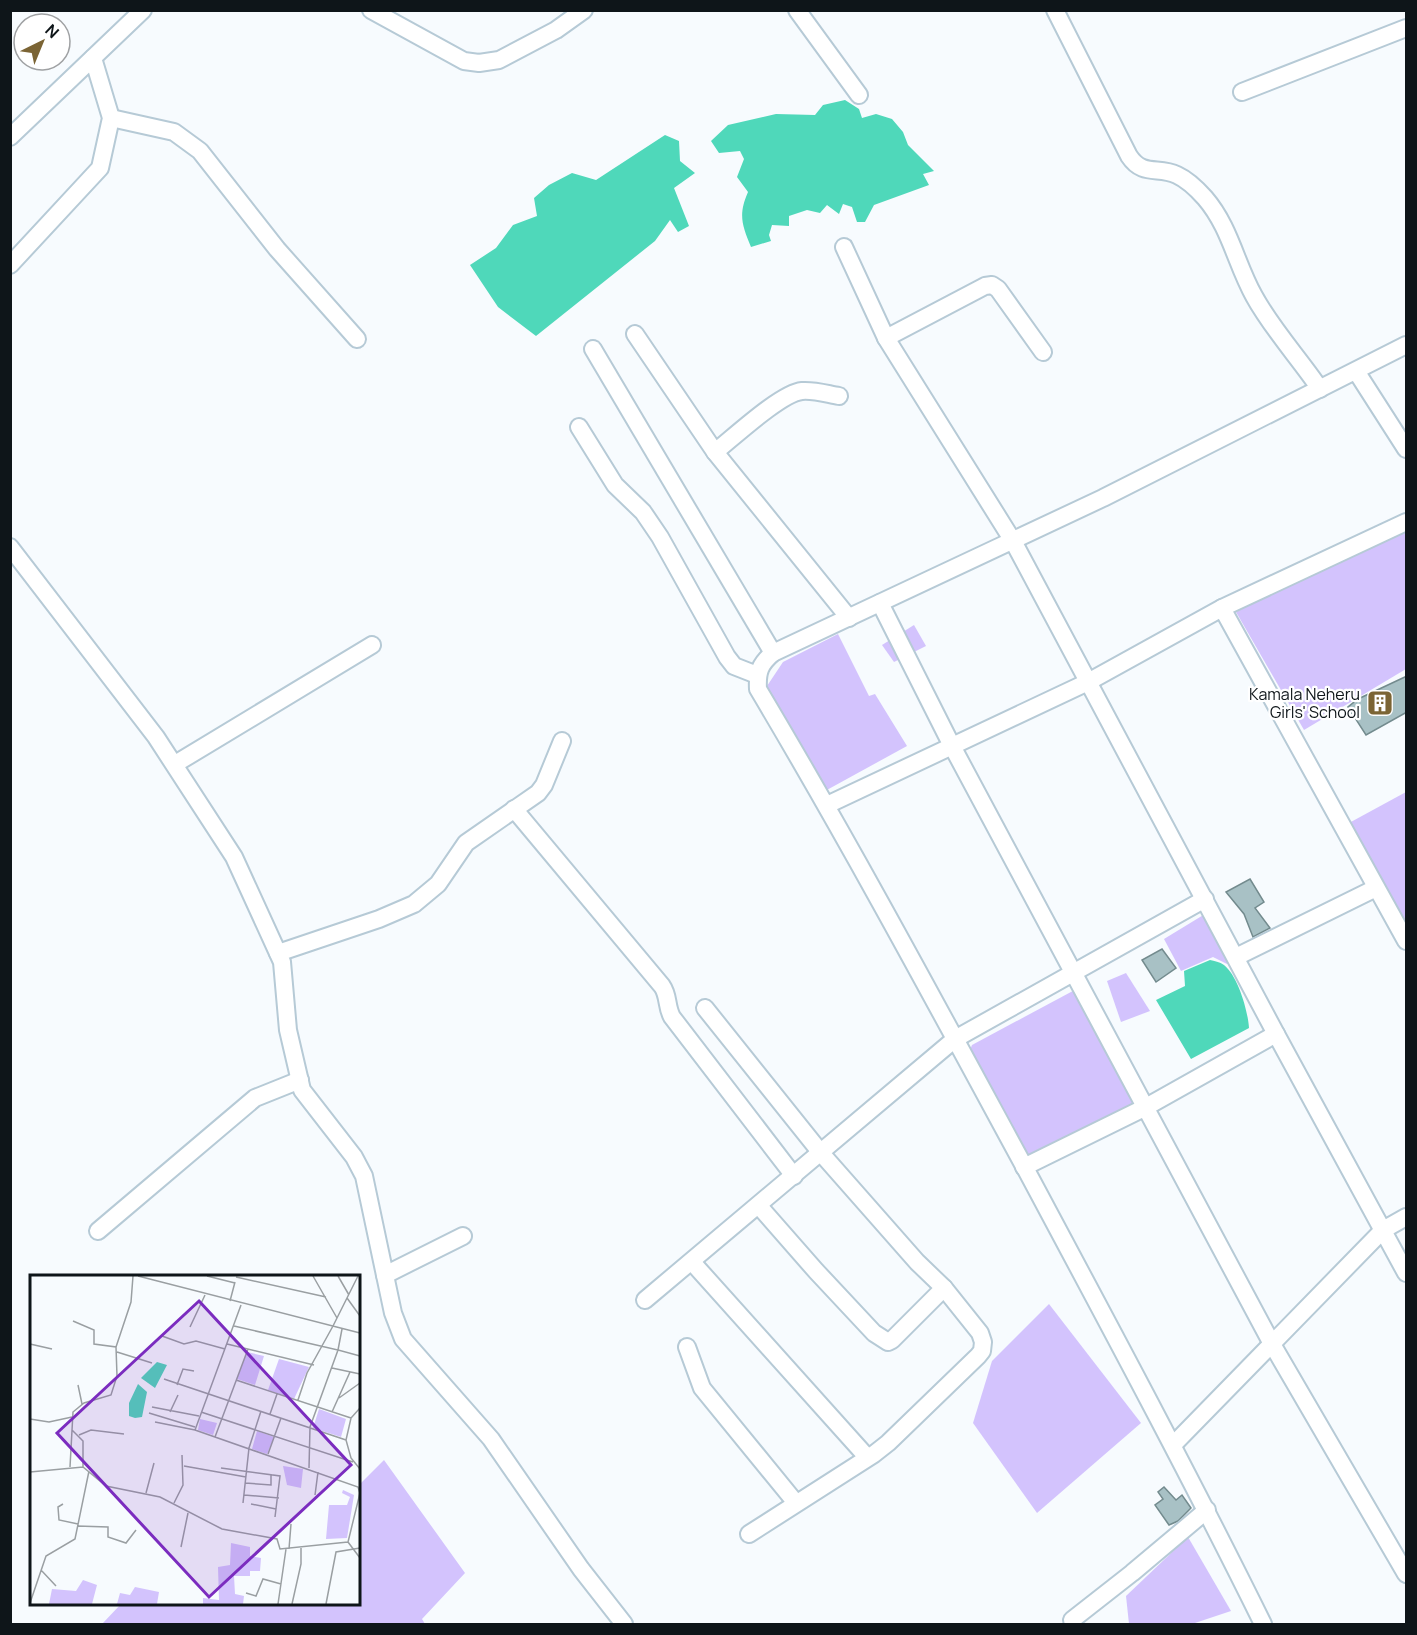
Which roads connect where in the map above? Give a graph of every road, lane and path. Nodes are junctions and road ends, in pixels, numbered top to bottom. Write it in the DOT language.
graph roads {
  1 [pos="143,10"];
  2 [pos="371,10"];
  3 [pos="584,10"];
  4 [pos="797,10"];
  5 [pos="1055,10"];
  6 [pos="1407,28"];
  7 [pos="93,58"];
  8 [pos="1242,92"];
  9 [pos="859,95"];
  10 [pos="111,118"];
  11 [pos="10,137"];
  12 [pos="844,247"];
  13 [pos="10,265"];
  14 [pos="635,334"];
  15 [pos="886,338"];
  16 [pos="357,339"];
  17 [pos="1407,345"];
  18 [pos="593,349"];
  19 [pos="1042,352"];
  20 [pos="1356,370"];
  21 [pos="1320,389"];
  22 [pos="839,396"];
  23 [pos="579,427"];
  24 [pos="1407,449"];
  25 [pos="715,452"];
  26 [pos="1407,522"];
  27 [pos="1013,541"];
  28 [pos="10,547"];
  29 [pos="880,603"];
  30 [pos="1222,608"];
  31 [pos="849,618"];
  32 [pos="372,645"];
  33 [pos="773,653"];
  34 [pos="757,675"];
  35 [pos="1088,682"];
  36 [pos="562,741"];
  37 [pos="952,746"];
  38 [pos="175,764"];
  39 [pos="827,805"];
  40 [pos="514,809"];
  41 [pos="1376,888"];
  42 [pos="1205,899"];
  43 [pos="1407,941"];
  44 [pos="278,953"];
  45 [pos="1236,957"];
  46 [pos="1073,973"];
  47 [pos="705,1008"];
  48 [pos="1276,1034"];
  49 [pos="955,1039"];
  50 [pos="300,1080"];
  51 [pos="1146,1107"];
  52 [pos="821,1153"];
  53 [pos="1024,1167"];
  54 [pos="794,1176"];
  55 [pos="759,1206"];
  56 [pos="1407,1217"];
  57 [pos="1383,1230"];
  58 [pos="98,1231"];
  59 [pos="463,1236"];
  60 [pos="692,1262"];
  61 [pos="1407,1273"];
  62 [pos="385,1275"];
  63 [pos="944,1288"];
  64 [pos="645,1300"];
  65 [pos="1272,1344"];
  66 [pos="687,1347"];
  67 [pos="1173,1445"];
  68 [pos="867,1457"];
  69 [pos="796,1503"];
  70 [pos="1206,1510"];
  71 [pos="749,1534"];
  72 [pos="1407,1574"];
  73 [pos="1072,1620"];
  74 [pos="624,1624"];
  75 [pos="1263,1624"];
  1 -- 7 [label="street"];
  2 -- 3 [label="street"];
  4 -- 9 [label="street"];
  5 -- 21 [label="street"];
  6 -- 8 [label="street"];
  7 -- 10 [label="street"];
  7 -- 11 [label="street"];
  10 -- 13 [label="street"];
  10 -- 16 [label="street"];
  12 -- 15 [label="street"];
  14 -- 25 [label="street"];
  15 -- 19 [label="street"];
  15 -- 27 [label="street"];
  17 -- 20 [label="street"];
  18 -- 33 [label="street"];
  20 -- 21 [label="street"];
  20 -- 24 [label="street"];
  21 -- 27 [label="street"];
  22 -- 25 [label="street"];
  23 -- 34 [label="street"];
  25 -- 31 [label="street"];
  26 -- 30 [label="street"];
  27 -- 29 [label="street"];
  27 -- 35 [label="street"];
  28 -- 38 [label="street"];
  29 -- 31 [label="street"];
  29 -- 37 [label="street"];
  30 -- 35 [label="street"];
  30 -- 41 [label="street"];
  31 -- 33 [label="street"];
  32 -- 38 [label="street"];
  33 -- 34 [label="street"];
  34 -- 39 [label="street"];
  35 -- 37 [label="street"];
  35 -- 42 [label="street"];
  36 -- 40 [label="street"];
  37 -- 39 [label="street"];
  37 -- 46 [label="street"];
  38 -- 44 [label="street"];
  39 -- 49 [label="street"];
  40 -- 44 [label="street"];
  40 -- 54 [label="street"];
  41 -- 43 [label="street"];
  41 -- 45 [label="street"];
  42 -- 45 [label="street"];
  42 -- 46 [label="street"];
  44 -- 50 [label="street"];
  45 -- 48 [label="street"];
  46 -- 49 [label="street"];
  46 -- 51 [label="street"];
  47 -- 52 [label="street"];
  48 -- 51 [label="street"];
  48 -- 57 [label="street"];
  49 -- 52 [label="street"];
  49 -- 53 [label="street"];
  50 -- 58 [label="street"];
  50 -- 62 [label="street"];
  51 -- 53 [label="street"];
  51 -- 65 [label="street"];
  52 -- 54 [label="street"];
  52 -- 63 [label="street"];
  53 -- 67 [label="street"];
  54 -- 55 [label="street"];
  55 -- 60 [label="street"];
  55 -- 63 [label="street"];
  56 -- 57 [label="street"];
  57 -- 61 [label="street"];
  57 -- 65 [label="street"];
  59 -- 62 [label="street"];
  60 -- 64 [label="street"];
  60 -- 68 [label="street"];
  62 -- 74 [label="street"];
  63 -- 68 [label="street"];
  65 -- 67 [label="street"];
  65 -- 72 [label="street"];
  66 -- 69 [label="street"];
  67 -- 70 [label="street"];
  68 -- 69 [label="street"];
  69 -- 71 [label="street"];
  70 -- 73 [label="street"];
  70 -- 75 [label="street"];
}
